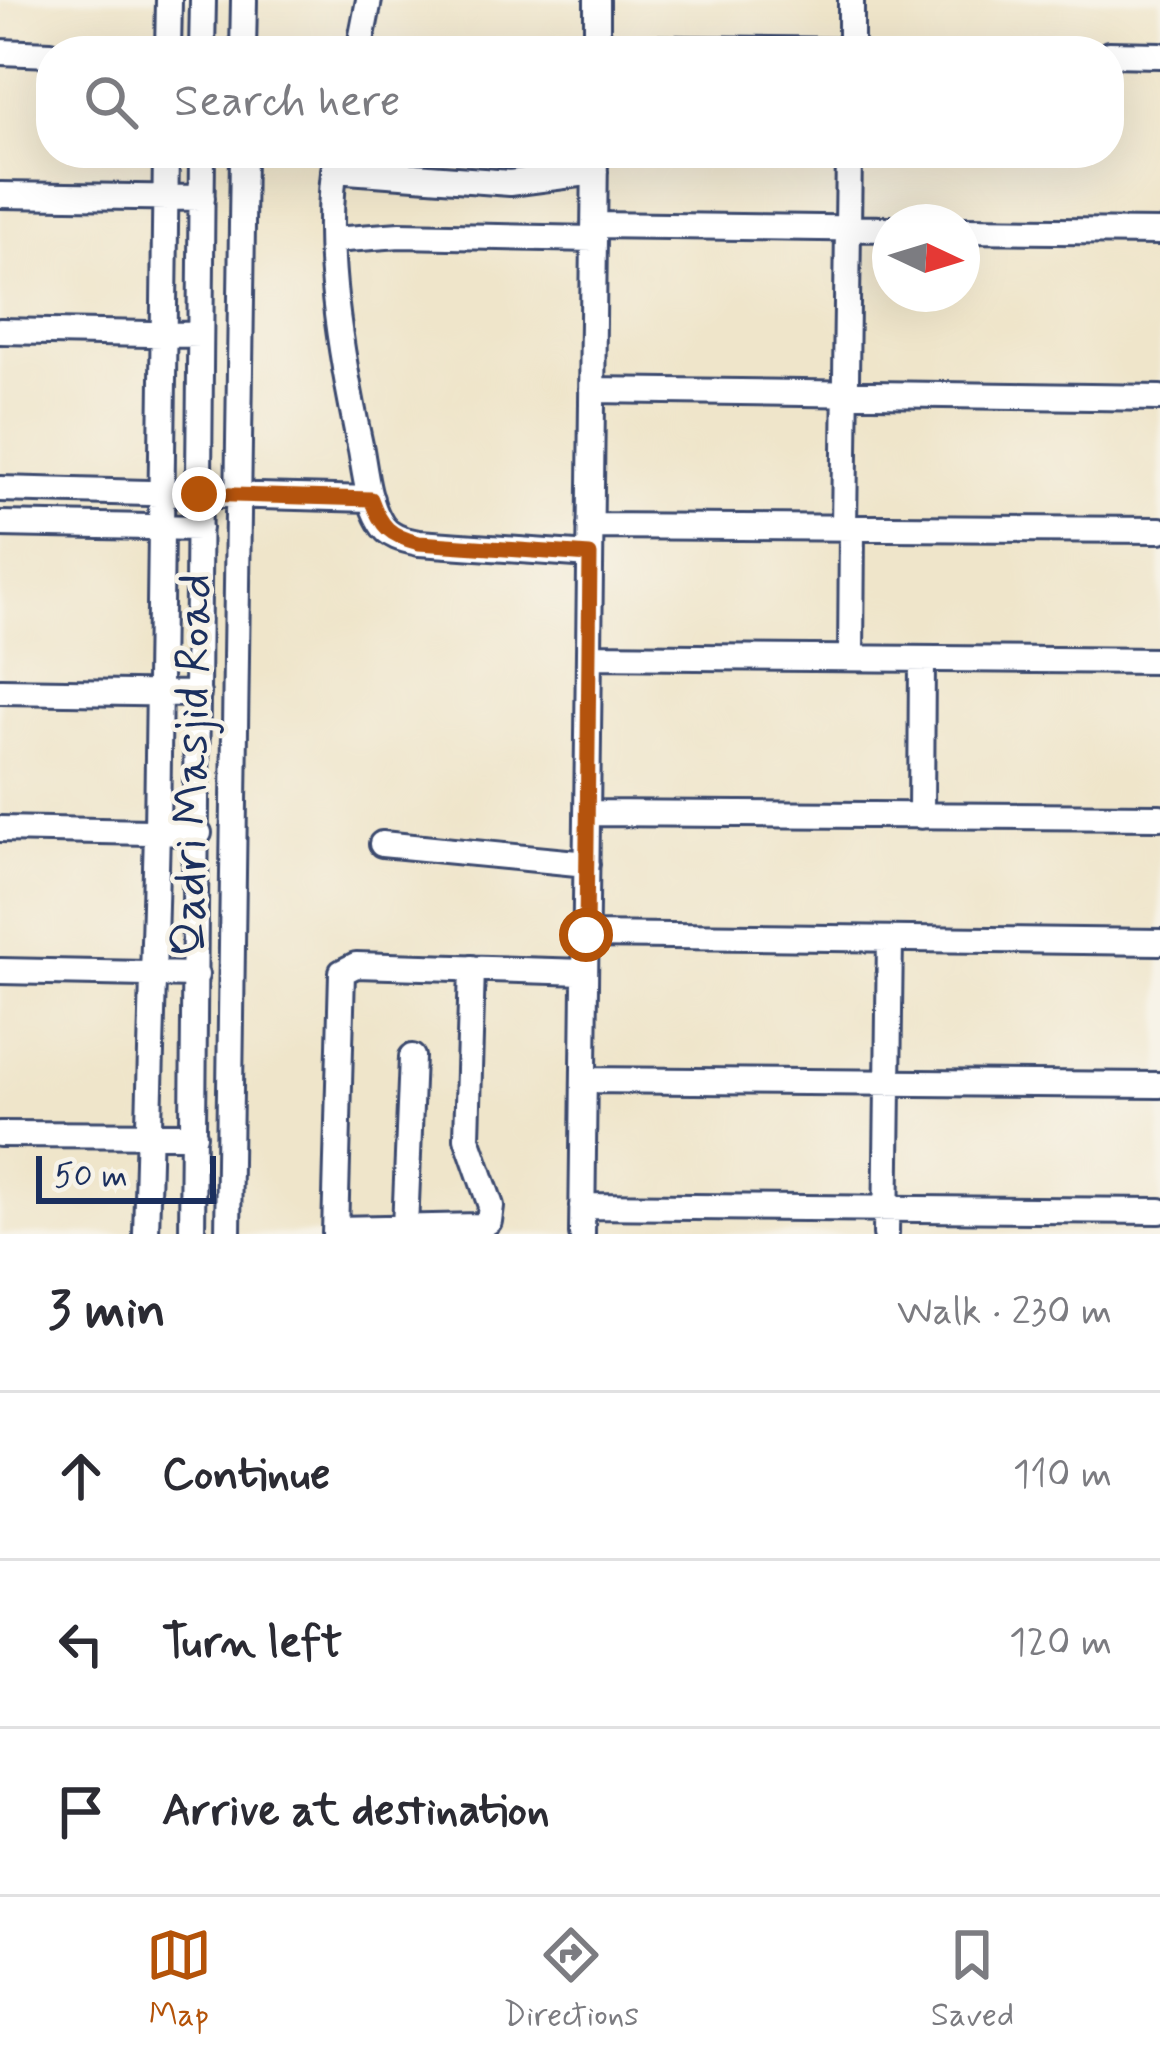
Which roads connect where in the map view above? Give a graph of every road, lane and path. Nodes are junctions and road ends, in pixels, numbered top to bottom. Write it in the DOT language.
graph roads {
  1 [pos="169,0"];
  2 [pos="203,0"];
  3 [pos="244,0"];
  4 [pos="370,0"];
  5 [pos="597,0"];
  6 [pos="851,0"];
  7 [pos="168,36"];
  8 [pos="202,36"];
  9 [pos="243,36"];
  10 [pos="362,36"];
  11 [pos="597,36"];
  12 [pos="852,36"];
  13 [pos="0,52"];
  14 [pos="36,53"];
  15 [pos="1124,54"];
  16 [pos="1160,55"];
  17 [pos="166,168"];
  18 [pos="202,168"];
  19 [pos="243,168"];
  20 [pos="334,168"];
  21 [pos="391,168"];
  22 [pos="574,168"];
  23 [pos="595,168"];
  24 [pos="849,168"];
  25 [pos="0,195"];
  26 [pos="165,198"];
  27 [pos="202,198"];
  28 [pos="848,228"];
  29 [pos="872,229"];
  30 [pos="980,230"];
  31 [pos="595,232"];
  32 [pos="1160,232"];
  33 [pos="333,240"];
  34 [pos="0,331"];
  35 [pos="164,334"];
  36 [pos="200,335"];
  37 [pos="592,391"];
  38 [pos="846,394"];
  39 [pos="1160,398"];
  40 [pos="0,489"];
  41 [pos="162,493"];
  42 [pos="199,494"];
  43 [pos="239,495"];
  44 [pos="371,499"];
  45 [pos="0,524"];
  46 [pos="590,526"];
  47 [pos="160,527"];
  48 [pos="199,528"];
  49 [pos="848,528"];
  50 [pos="1160,530"];
  51 [pos="590,555"];
  52 [pos="589,656"];
  53 [pos="851,658"];
  54 [pos="922,658"];
  55 [pos="1160,661"];
  56 [pos="0,691"];
  57 [pos="158,694"];
  58 [pos="198,694"];
  59 [pos="587,813"];
  60 [pos="921,816"];
  61 [pos="1160,818"];
  62 [pos="0,829"];
  63 [pos="157,832"];
  64 [pos="199,833"];
  65 [pos="382,844"];
  66 [pos="586,864"];
  67 [pos="586,935"];
  68 [pos="890,939"];
  69 [pos="1160,942"];
  70 [pos="472,968"];
  71 [pos="0,971"];
  72 [pos="586,972"];
  73 [pos="151,974"];
  74 [pos="196,974"];
  75 [pos="412,1057"];
  76 [pos="584,1080"];
  77 [pos="888,1082"];
  78 [pos="1160,1085"];
  79 [pos="0,1134"];
  80 [pos="148,1135"];
  81 [pos="194,1135"];
  82 [pos="582,1206"];
  83 [pos="1160,1211"];
  84 [pos="886,1221"];
  85 [pos="405,1228"];
  86 [pos="336,1232"];
  87 [pos="146,1234"];
  88 [pos="192,1234"];
  89 [pos="228,1234"];
  90 [pos="582,1234"];
  1 -- 7 [label="street"];
  2 -- 8 [label="street"];
  3 -- 9 [label="street"];
  4 -- 10 [label="street"];
  5 -- 11 [label="street"];
  6 -- 12 [label="street"];
  13 -- 14 [label="street"];
  15 -- 16 [label="street"];
  17 -- 26 [label="street"];
  18 -- 27 [label="street, Qadri Masjid Road"];
  19 -- 43 [label="street, Qadri Masjid Road"];
  20 -- 33 [label="street"];
  21 -- 22 [label="street"];
  23 -- 31 [label="street"];
  24 -- 28 [label="street"];
  25 -- 26 [label="street"];
  26 -- 27 [label="street"];
  26 -- 35 [label="street"];
  27 -- 36 [label="street, Qadri Masjid Road"];
  28 -- 29 [label="street"];
  28 -- 31 [label="street"];
  28 -- 38 [label="street"];
  30 -- 32 [label="street"];
  31 -- 33 [label="street"];
  31 -- 37 [label="street"];
  33 -- 44 [label="street"];
  34 -- 35 [label="street"];
  35 -- 36 [label="street"];
  35 -- 41 [label="street"];
  36 -- 42 [label="street, Qadri Masjid Road"];
  37 -- 38 [label="street"];
  37 -- 46 [label="street"];
  38 -- 39 [label="street"];
  38 -- 49 [label="street"];
  40 -- 41 [label="street"];
  41 -- 42 [label="street"];
  41 -- 47 [label="street"];
  42 -- 43 [label="street"];
  42 -- 48 [label="street, Qadri Masjid Road"];
  43 -- 44 [label="street"];
  43 -- 89 [label="street, Qadri Masjid Road"];
  44 -- 51 [label="street"];
  45 -- 47 [label="street"];
  46 -- 49 [label="street"];
  46 -- 51 [label="street"];
  47 -- 48 [label="street"];
  47 -- 57 [label="street"];
  48 -- 58 [label="street, Qadri Masjid Road"];
  49 -- 50 [label="street"];
  49 -- 53 [label="street"];
  51 -- 52 [label="street"];
  52 -- 53 [label="street"];
  52 -- 59 [label="street"];
  53 -- 54 [label="street"];
  54 -- 55 [label="street"];
  54 -- 60 [label="street"];
  56 -- 57 [label="street"];
  57 -- 58 [label="street"];
  57 -- 63 [label="street"];
  58 -- 64 [label="street, Qadri Masjid Road"];
  59 -- 60 [label="street"];
  59 -- 66 [label="street"];
  60 -- 61 [label="street"];
  62 -- 63 [label="street"];
  63 -- 64 [label="street"];
  63 -- 73 [label="street"];
  64 -- 74 [label="street, Qadri Masjid Road"];
  65 -- 66 [label="street"];
  66 -- 67 [label="street"];
  67 -- 68 [label="street"];
  67 -- 72 [label="street"];
  68 -- 69 [label="street"];
  68 -- 77 [label="street"];
  70 -- 72 [label="street"];
  70 -- 85 [label="street"];
  70 -- 86 [label="street"];
  71 -- 73 [label="street"];
  72 -- 76 [label="street"];
  73 -- 74 [label="street"];
  73 -- 80 [label="street"];
  74 -- 81 [label="street, Qadri Masjid Road"];
  75 -- 85 [label="street"];
  76 -- 77 [label="street"];
  76 -- 82 [label="street"];
  77 -- 78 [label="street"];
  77 -- 84 [label="street"];
  79 -- 80 [label="street"];
  80 -- 81 [label="street"];
  80 -- 87 [label="street"];
  81 -- 88 [label="street, Qadri Masjid Road"];
  82 -- 84 [label="street"];
  82 -- 90 [label="street"];
  83 -- 84 [label="street"];
  85 -- 86 [label="street"];
}
